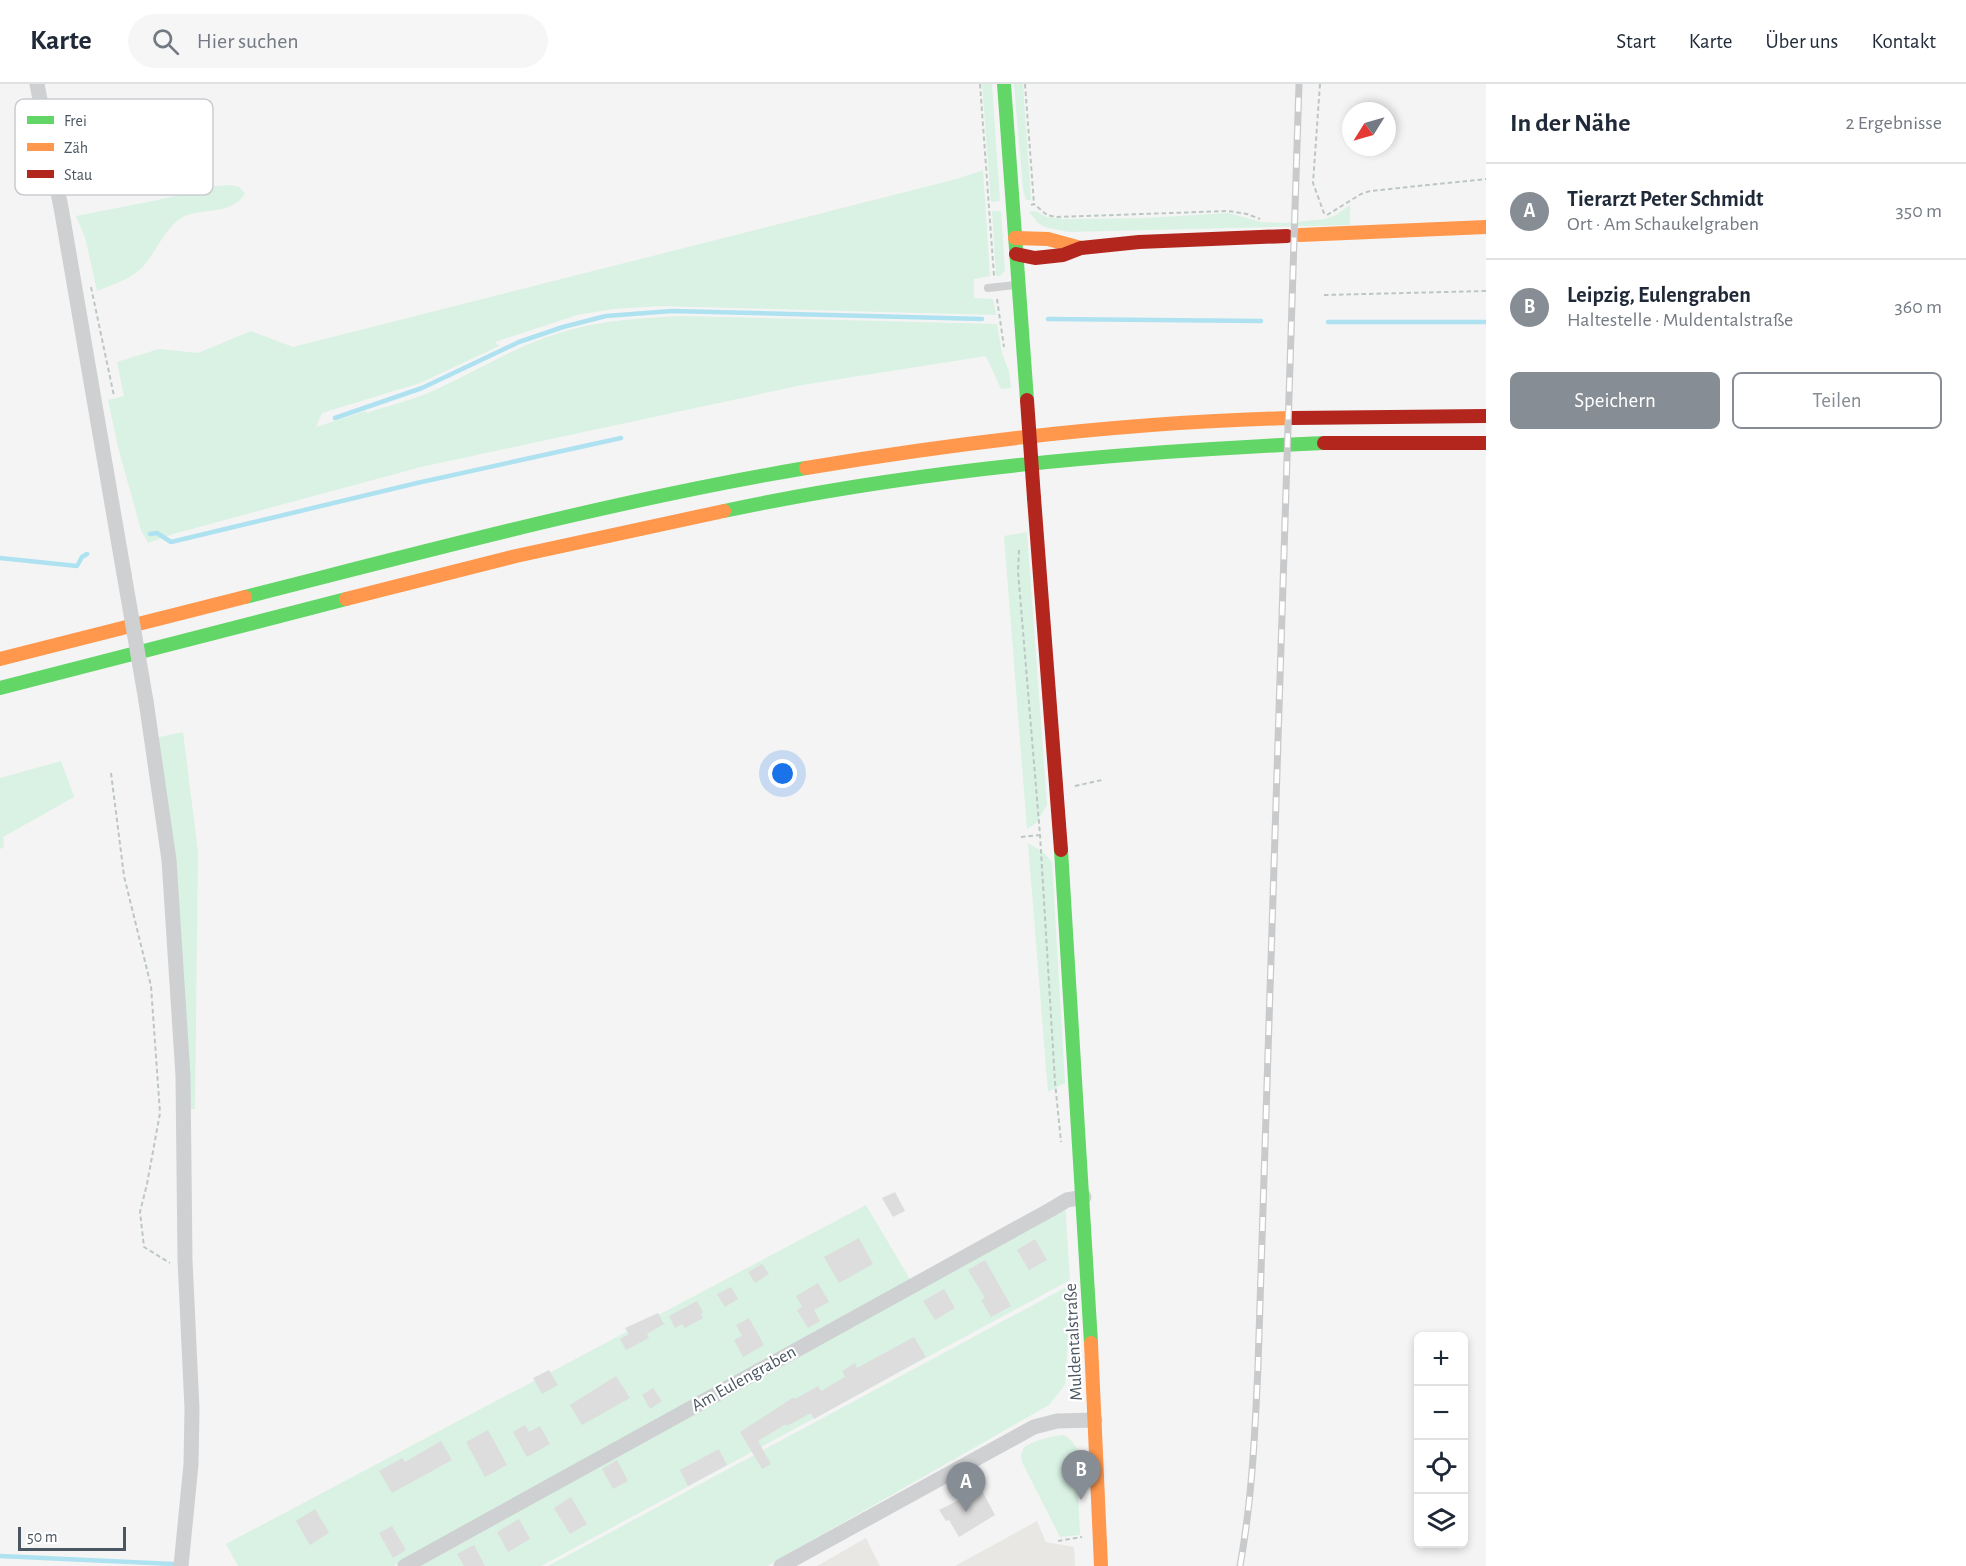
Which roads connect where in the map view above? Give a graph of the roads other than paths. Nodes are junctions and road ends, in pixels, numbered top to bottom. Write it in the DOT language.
graph roads {
  1 [pos="38,84"];
  2 [pos="1004,84"];
  3 [pos="41,99"];
  4 [pos="58,195"];
  5 [pos="1486,227"];
  6 [pos="1015,238"];
  7 [pos="1081,248"];
  8 [pos="1016,254"];
  9 [pos="1018,285"];
  10 [pos="991,288"];
  11 [pos="1486,416"];
  12 [pos="1486,443"];
  13 [pos="0,659"];
  14 [pos="0,688"];
  15 [pos="1084,1197"];
  16 [pos="1095,1420"];
  17 [pos="181,1566"];
  18 [pos="405,1566"];
  19 [pos="781,1566"];
  20 [pos="1101,1566"];
  1 -- 3 [label="street, bridge"];
  2 -- 6 [label="main road, Muldentalstraße"];
  4 -- 17 [label="street, bridge"];
  5 -- 7 [label="main road"];
  6 -- 7 [label="main road"];
  6 -- 8 [label="main road, Muldentalstraße"];
  7 -- 8 [label="main road"];
  8 -- 9 [label="main road, Muldentalstraße"];
  9 -- 10 [label="lane"];
  9 -- 15 [label="main road, Muldentalstraße, bridge"];
  11 -- 13 [label="main road"];
  12 -- 14 [label="main road"];
  15 -- 16 [label="main road, Muldentalstraße"];
  15 -- 18 [label="street, Am Eulengraben"];
  16 -- 19 [label="street"];
  16 -- 20 [label="main road, Muldentalstraße"];
}
